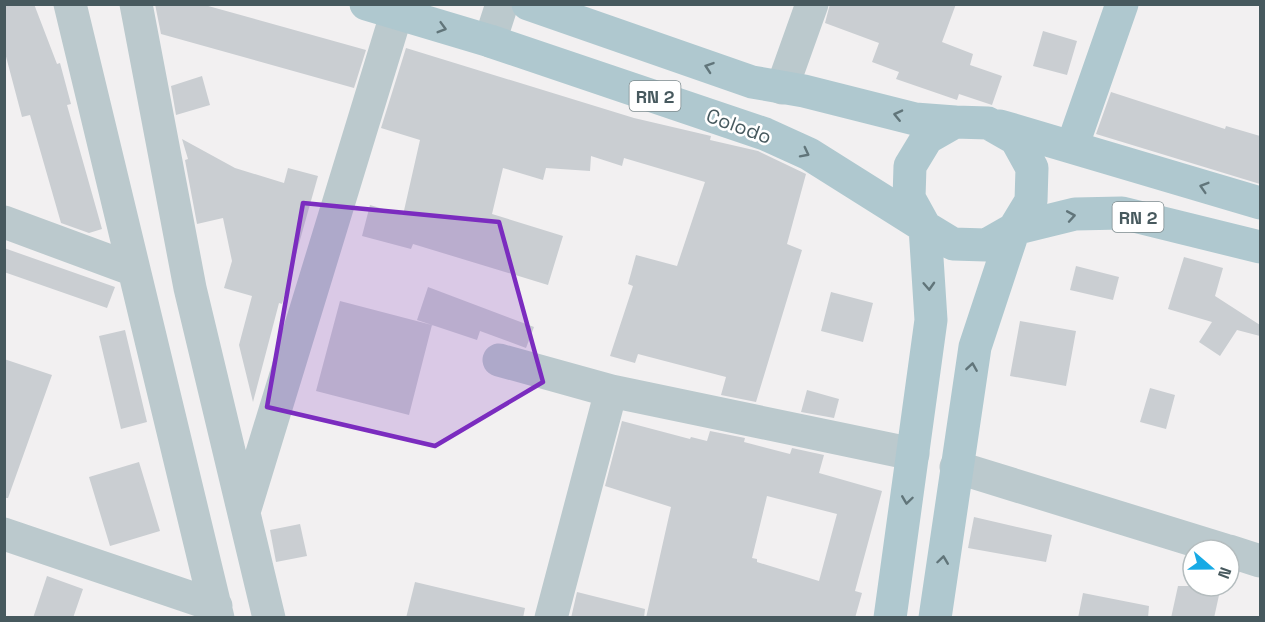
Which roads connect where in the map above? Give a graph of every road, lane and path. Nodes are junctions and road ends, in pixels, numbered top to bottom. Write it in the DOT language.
graph roads {
  1 [pos="70,4"];
  2 [pos="136,4"];
  3 [pos="502,4"];
  4 [pos="528,4"];
  5 [pos="812,4"];
  6 [pos="1122,4"];
  7 [pos="381,10"];
  8 [pos="490,41"];
  9 [pos="782,88"];
  10 [pos="956,122"];
  11 [pos="988,123"];
  12 [pos="1072,147"];
  13 [pos="1260,203"];
  14 [pos="4,222"];
  15 [pos="925,227"];
  16 [pos="1014,229"];
  17 [pos="1260,247"];
  18 [pos="134,270"];
  19 [pos="499,360"];
  20 [pos="611,391"];
  21 [pos="913,454"];
  22 [pos="956,467"];
  23 [pos="243,514"];
  24 [pos="4,534"];
  25 [pos="1185,538"];
  26 [pos="1241,555"];
  27 [pos="1260,561"];
  28 [pos="217,612"];
  29 [pos="269,618"];
  30 [pos="551,618"];
  31 [pos="890,618"];
  32 [pos="935,618"];
  1 -- 18 [label="street"];
  2 -- 23 [label="street"];
  3 -- 8 [label="street"];
  9 -- 4 [label="main road, RN 2, one-way"];
  5 -- 9 [label="street"];
  6 -- 12 [label="main road"];
  7 -- 8 [label="main road, Colodo / RN 2, one-way"];
  7 -- 23 [label="street"];
  8 -- 15 [label="main road, Colodo / RN 2, one-way"];
  10 -- 9 [label="main road, RN 2, one-way"];
  10 -- 11 [label="main road"];
  10 -- 15 [label="main road"];
  11 -- 12 [label="main road, RN 2"];
  11 -- 16 [label="main road"];
  13 -- 12 [label="main road, RN 2, one-way"];
  14 -- 18 [label="street"];
  15 -- 16 [label="main road"];
  15 -- 21 [label="main road, one-way"];
  16 -- 17 [label="main road, RN 2, one-way"];
  22 -- 16 [label="main road, one-way"];
  18 -- 28 [label="street"];
  19 -- 20 [label="street"];
  20 -- 21 [label="street"];
  20 -- 30 [label="street"];
  21 -- 31 [label="main road, one-way"];
  22 -- 25 [label="street"];
  32 -- 22 [label="main road, one-way"];
  23 -- 29 [label="street"];
  24 -- 28 [label="street"];
  26 -- 27 [label="street"];
}
